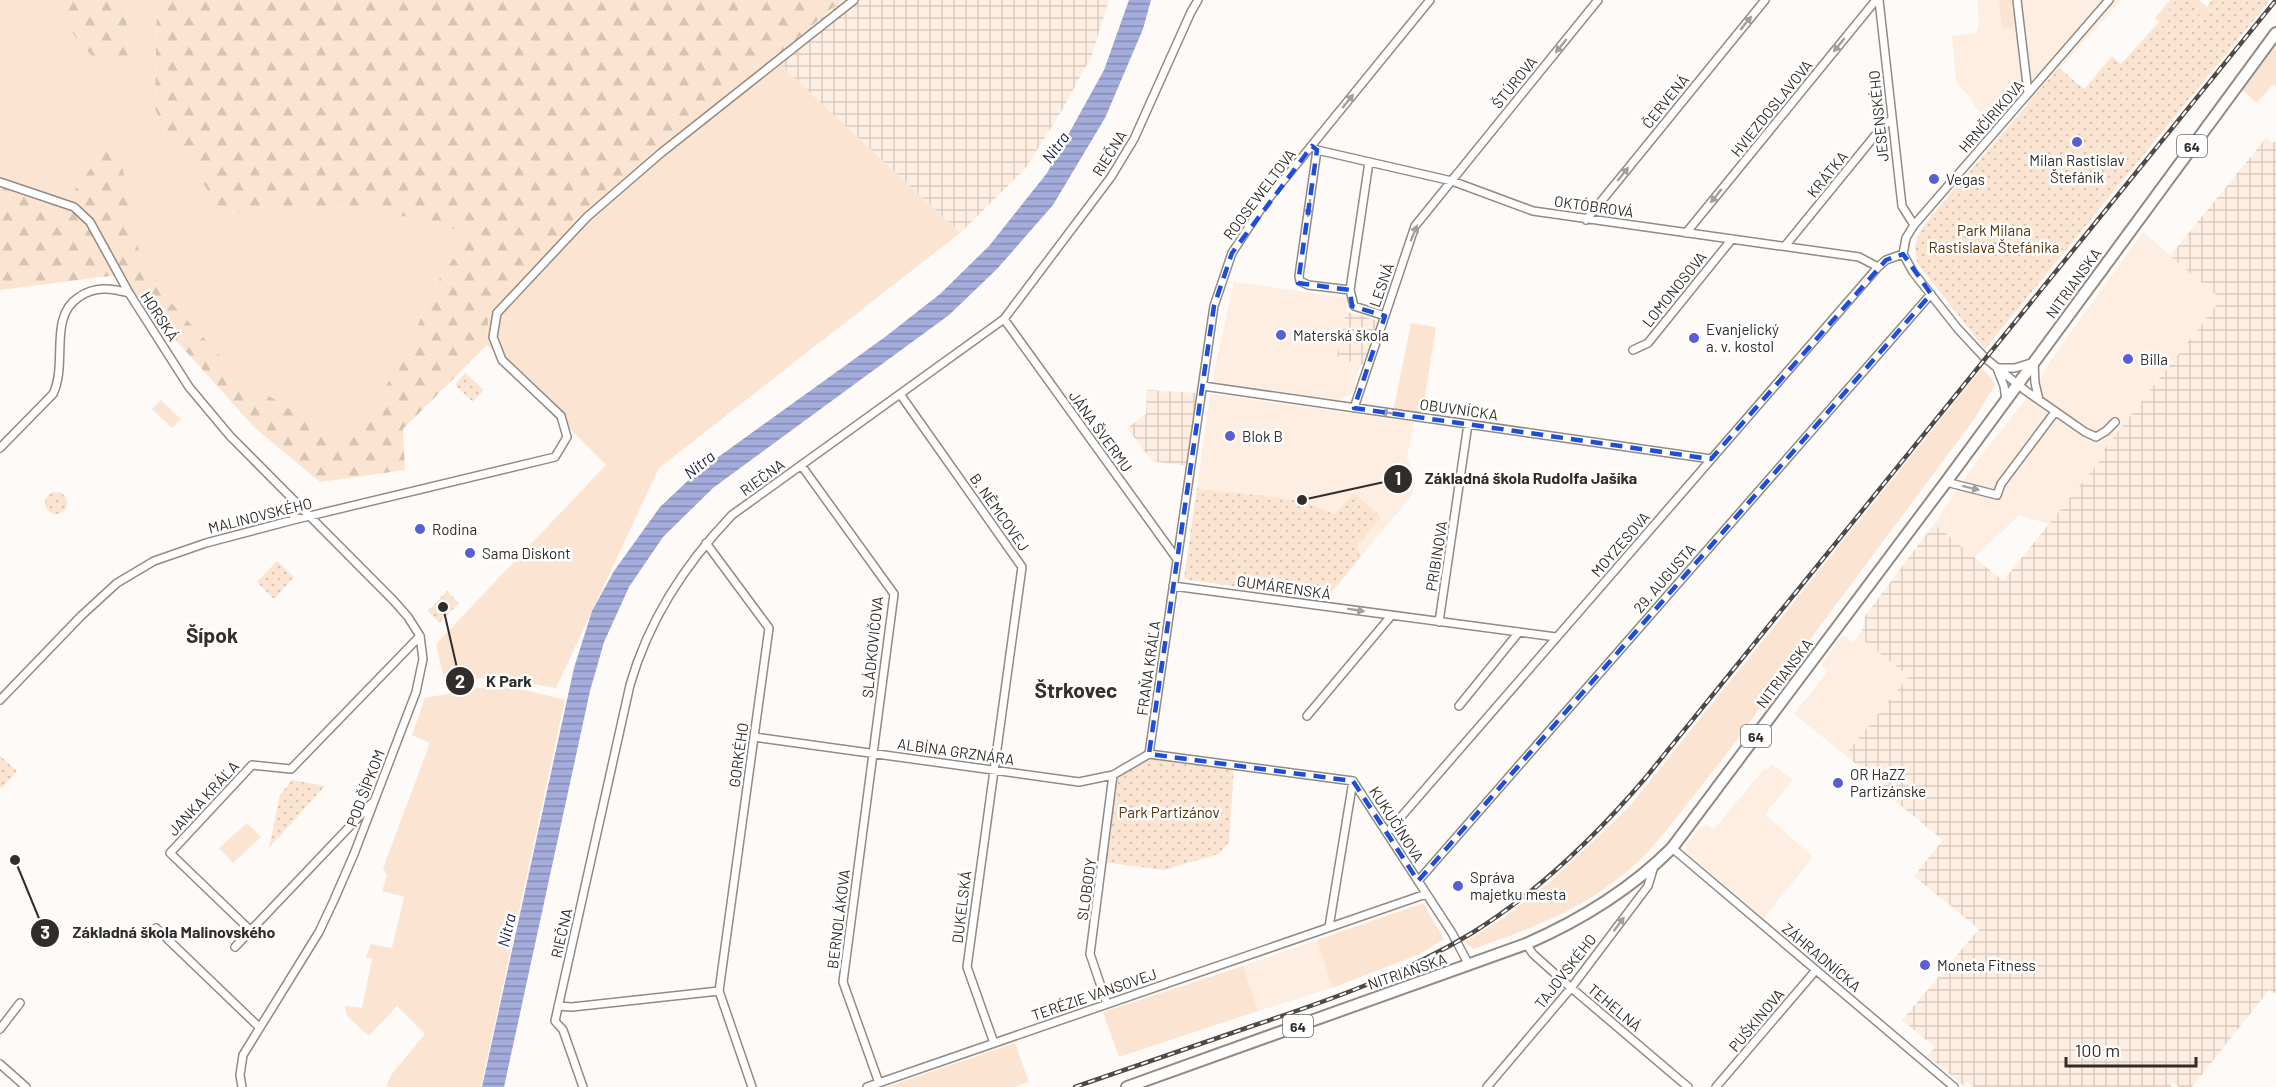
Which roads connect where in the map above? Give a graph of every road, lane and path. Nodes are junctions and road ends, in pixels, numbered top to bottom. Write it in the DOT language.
graph roads {
  1 [pos="854,0"];
  2 [pos="1198,0"];
  3 [pos="1430,0"];
  4 [pos="1598,0"];
  5 [pos="1765,0"];
  6 [pos="1878,0"];
  7 [pos="2017,0"];
  8 [pos="2109,0"];
  9 [pos="2276,33"];
  10 [pos="2028,93"];
  11 [pos="1891,120"];
  12 [pos="1314,148"];
  13 [pos="1369,162"];
  14 [pos="1452,181"];
  15 [pos="0,182"];
  16 [pos="1586,220"];
  17 [pos="1914,225"];
  18 [pos="1686,233"];
  19 [pos="1732,239"];
  20 [pos="1785,246"];
  21 [pos="1903,254"];
  22 [pos="1878,267"];
  23 [pos="1350,290"];
  24 [pos="129,293"];
  25 [pos="1931,294"];
  26 [pos="1385,316"];
  27 [pos="1004,319"];
  28 [pos="1633,350"];
  29 [pos="2034,362"];
  30 [pos="1997,368"];
  31 [pos="2018,385"];
  32 [pos="1203,386"];
  33 [pos="900,394"];
  34 [pos="2006,400"];
  35 [pos="2039,400"];
  36 [pos="1354,408"];
  37 [pos="2055,412"];
  38 [pos="2115,422"];
  39 [pos="1468,424"];
  40 [pos="0,448"];
  41 [pos="1711,459"];
  42 [pos="801,465"];
  43 [pos="1946,482"];
  44 [pos="296,502"];
  45 [pos="311,516"];
  46 [pos="293,520"];
  47 [pos="706,543"];
  48 [pos="1177,559"];
  49 [pos="1173,586"];
  50 [pos="1391,615"];
  51 [pos="1439,622"];
  52 [pos="1519,632"];
  53 [pos="420,636"];
  54 [pos="1556,638"];
  55 [pos="0,700"];
  56 [pos="1459,706"];
  57 [pos="1307,716"];
  58 [pos="754,736"];
  59 [pos="873,753"];
  60 [pos="1149,754"];
  61 [pos="993,770"];
  62 [pos="1113,775"];
  63 [pos="1353,782"];
  64 [pos="376,799"];
  65 [pos="1387,833"];
  66 [pos="1672,848"];
  67 [pos="1654,866"];
  68 [pos="1418,881"];
  69 [pos="1426,894"];
  70 [pos="1329,927"];
  71 [pos="156,928"];
  72 [pos="250,930"];
  73 [pos="1526,944"];
  74 [pos="234,947"];
  75 [pos="1469,965"];
  76 [pos="1816,970"];
  77 [pos="1571,988"];
  78 [pos="719,991"];
  79 [pos="21,1003"];
  80 [pos="1107,1004"];
  81 [pos="558,1006"];
  82 [pos="259,1027"];
  83 [pos="0,1029"];
  84 [pos="994,1043"];
  85 [pos="0,1064"];
  86 [pos="879,1083"];
  87 [pos="1949,1086"];
  88 [pos="26,1087"];
  89 [pos="242,1087"];
  90 [pos="584,1087"];
  91 [pos="752,1087"];
  92 [pos="867,1087"];
  93 [pos="1127,1087"];
  94 [pos="1487,1087"];
  95 [pos="1688,1087"];
  96 [pos="1716,1087"];
  1 -- 45 [label="street, MALINOVSKÉHO"];
  2 -- 27 [label="street, RIEČNA"];
  12 -- 3 [label="street, ROOSEWELTOVA, one-way"];
  4 -- 14 [label="street, ŠTÚROVA, one-way"];
  16 -- 5 [label="street, ČERVENÁ, one-way"];
  6 -- 11 [label="street, JESENSKÉHO"];
  6 -- 18 [label="street, HVIEZDOSLAVOVA, one-way"];
  7 -- 10 [label="street"];
  8 -- 10 [label="street, HRNČÍRIKOVA"];
  9 -- 29 [label="main road, NITRIANSKA / 64"];
  10 -- 17 [label="street, HRNČÍRIKOVA"];
  11 -- 17 [label="street, JESENSKÉHO"];
  11 -- 20 [label="street, KRÁTKA"];
  12 -- 13 [label="street, OKTÓBROVÁ"];
  12 -- 23 [label="street, one-way"];
  12 -- 32 [label="street, ROOSEWELTOVA"];
  13 -- 14 [label="street, OKTÓBROVÁ"];
  13 -- 23 [label="street"];
  14 -- 16 [label="street, OKTÓBROVÁ"];
  26 -- 14 [label="street, LESNÁ, one-way"];
  15 -- 24 [label="street"];
  16 -- 18 [label="street, OKTÓBROVÁ"];
  17 -- 21 [label="street, HRNČÍRIKOVA"];
  18 -- 19 [label="street, OKTÓBROVÁ"];
  19 -- 20 [label="street, OKTÓBROVÁ"];
  19 -- 28 [label="street, LOMONOSOVA"];
  20 -- 22 [label="street, OKTÓBROVÁ"];
  21 -- 22 [label="street, MOYZESOVA"];
  21 -- 25 [label="street"];
  22 -- 41 [label="street, MOYZESOVA"];
  23 -- 26 [label="street"];
  24 -- 40 [label="street, HORSKÁ"];
  24 -- 44 [label="street, HORSKÁ"];
  25 -- 30 [label="street"];
  25 -- 68 [label="street, 29. AUGUSTA"];
  26 -- 36 [label="street, LESNÁ"];
  27 -- 33 [label="street, RIEČNA"];
  27 -- 48 [label="street, JÁNA ŠVERMU"];
  29 -- 30 [label="street"];
  29 -- 31 [label="main road, NITRIANSKA / 64"];
  29 -- 35 [label="street"];
  30 -- 31 [label="street"];
  30 -- 34 [label="street"];
  31 -- 34 [label="main road, NITRIANSKA / 64"];
  31 -- 35 [label="street"];
  32 -- 36 [label="street, OBUVNÍCKA"];
  32 -- 48 [label="street, ROOSEWELTOVA"];
  33 -- 42 [label="street, RIEČNA"];
  33 -- 61 [label="street, B. NĚMCOVEJ"];
  34 -- 43 [label="main road, NITRIANSKA / 64"];
  35 -- 37 [label="street"];
  39 -- 36 [label="street, OBUVNÍCKA, one-way"];
  37 -- 38 [label="street"];
  43 -- 37 [label="street, one-way"];
  39 -- 41 [label="street, OBUVNÍCKA"];
  39 -- 51 [label="street, PRIBINOVA"];
  41 -- 54 [label="street, MOYZESOVA"];
  42 -- 47 [label="street, RIEČNA"];
  42 -- 59 [label="street, SLÁDKOVIČOVA"];
  43 -- 66 [label="main road, NITRIANSKA / 64"];
  44 -- 45 [label="street, HORSKÁ"];
  44 -- 46 [label="street"];
  45 -- 46 [label="street, MALINOVSKÉHO"];
  45 -- 53 [label="street"];
  46 -- 55 [label="street, MALINOVSKÉHO"];
  47 -- 58 [label="street, GORKÉHO"];
  47 -- 81 [label="street, RIEČNA"];
  48 -- 49 [label="street, ROOSEWELTOVA"];
  49 -- 50 [label="street, GUMÁRENSKÁ, one-way"];
  49 -- 60 [label="street, FRAŇA KRÁĽA"];
  50 -- 51 [label="street, GUMÁRENSKÁ"];
  50 -- 57 [label="street"];
  51 -- 52 [label="street, GUMÁRENSKÁ"];
  52 -- 54 [label="street, GUMÁRENSKÁ"];
  52 -- 56 [label="street"];
  53 -- 64 [label="street, POD ŠÍPKOM"];
  53 -- 72 [label="street, JANKA KRÁĽA"];
  54 -- 65 [label="street, MOYZESOVA"];
  58 -- 59 [label="street, ALBÍNA GRZNÁRA"];
  58 -- 78 [label="street, GORKÉHO"];
  59 -- 61 [label="street, ALBÍNA GRZNÁRA"];
  59 -- 86 [label="street, BERNOLÁKOVA"];
  60 -- 62 [label="street, ALBÍNA GRZNÁRA"];
  60 -- 63 [label="street, KUKUČÍNOVA"];
  61 -- 62 [label="street, ALBÍNA GRZNÁRA"];
  61 -- 84 [label="street, DUKELSKÁ"];
  62 -- 80 [label="street, SLOBODY"];
  63 -- 65 [label="street, KUKUČÍNOVA"];
  63 -- 70 [label="street"];
  64 -- 72 [label="street"];
  64 -- 82 [label="street, POD ŠÍPKOM"];
  65 -- 68 [label="street, KUKUČÍNOVA"];
  66 -- 67 [label="main road, NITRIANSKA / 64"];
  66 -- 76 [label="street, ZÁHRADNÍCKA"];
  67 -- 73 [label="main road, NITRIANSKA / 64"];
  77 -- 67 [label="street, TAJOVSKÉHO, one-way"];
  68 -- 69 [label="street, KUKUČÍNOVA"];
  69 -- 70 [label="street, TERÉZIE VANSOVEJ"];
  69 -- 75 [label="street, KUKUČÍNOVA"];
  70 -- 80 [label="street, TERÉZIE VANSOVEJ"];
  71 -- 82 [label="street"];
  72 -- 74 [label="street"];
  73 -- 75 [label="main road, NITRIANSKA / 64"];
  73 -- 77 [label="street, TEHELNÁ"];
  75 -- 93 [label="main road, NITRIANSKA / 64"];
  76 -- 87 [label="street, ZÁHRADNÍCKA"];
  76 -- 96 [label="street, PUŠKINOVA"];
  77 -- 94 [label="street, TAJOVSKÉHO"];
  77 -- 95 [label="street, TEHELNÁ"];
  78 -- 81 [label="street"];
  78 -- 91 [label="street, GORKÉHO"];
  79 -- 83 [label="street"];
  80 -- 84 [label="street, TERÉZIE VANSOVEJ"];
  81 -- 90 [label="street, RIEČNA"];
  82 -- 89 [label="street, POD ŠÍPKOM"];
  84 -- 86 [label="street, TERÉZIE VANSOVEJ"];
  85 -- 88 [label="street"];
  86 -- 92 [label="street, TERÉZIE VANSOVEJ"];
}
